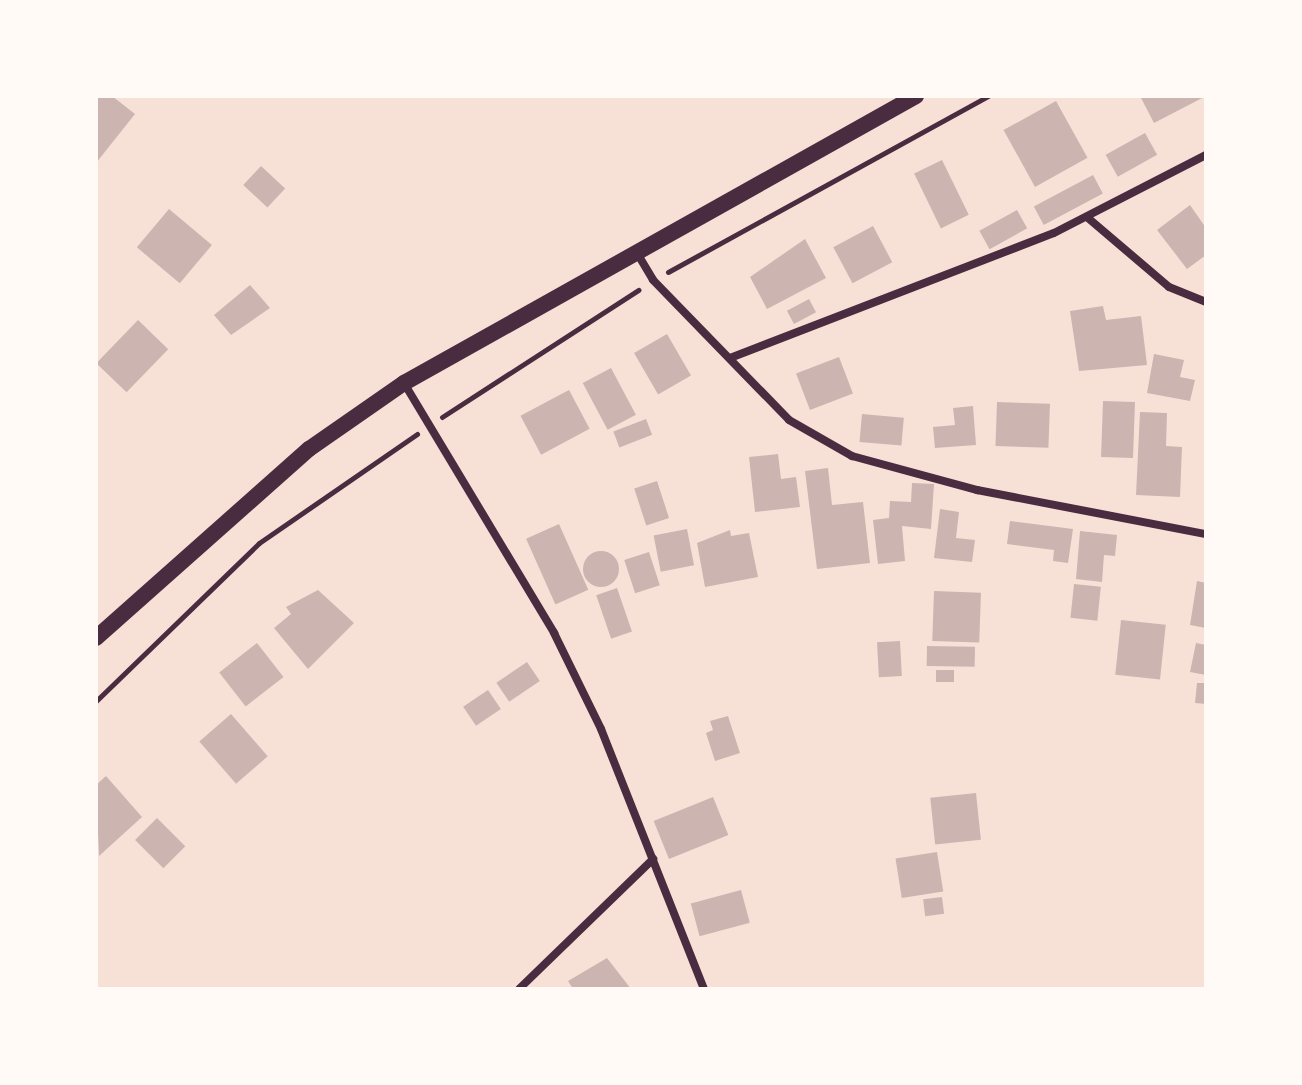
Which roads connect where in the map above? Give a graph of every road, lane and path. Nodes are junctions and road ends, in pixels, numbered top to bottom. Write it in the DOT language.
graph roads {
  1 [pos="916,96"];
  2 [pos="988,96"];
  3 [pos="1206,155"];
  4 [pos="1088,218"];
  5 [pos="637,253"];
  6 [pos="653,280"];
  7 [pos="1206,302"];
  8 [pos="730,358"];
  9 [pos="404,383"];
  10 [pos="427,427"];
  11 [pos="1206,534"];
  12 [pos="96,638"];
  13 [pos="96,701"];
  14 [pos="653,859"];
  15 [pos="519,989"];
  16 [pos="704,989"];
  1 -- 5 [label="main road"];
  2 -- 6 [label="path"];
  3 -- 4 [label="street"];
  4 -- 7 [label="street"];
  4 -- 8 [label="street"];
  5 -- 6 [label="street"];
  5 -- 9 [label="main road"];
  6 -- 8 [label="street"];
  6 -- 10 [label="path"];
  8 -- 11 [label="street"];
  9 -- 10 [label="street"];
  9 -- 12 [label="main road"];
  10 -- 13 [label="path"];
  10 -- 14 [label="street"];
  14 -- 15 [label="street"];
  14 -- 16 [label="street"];
}
